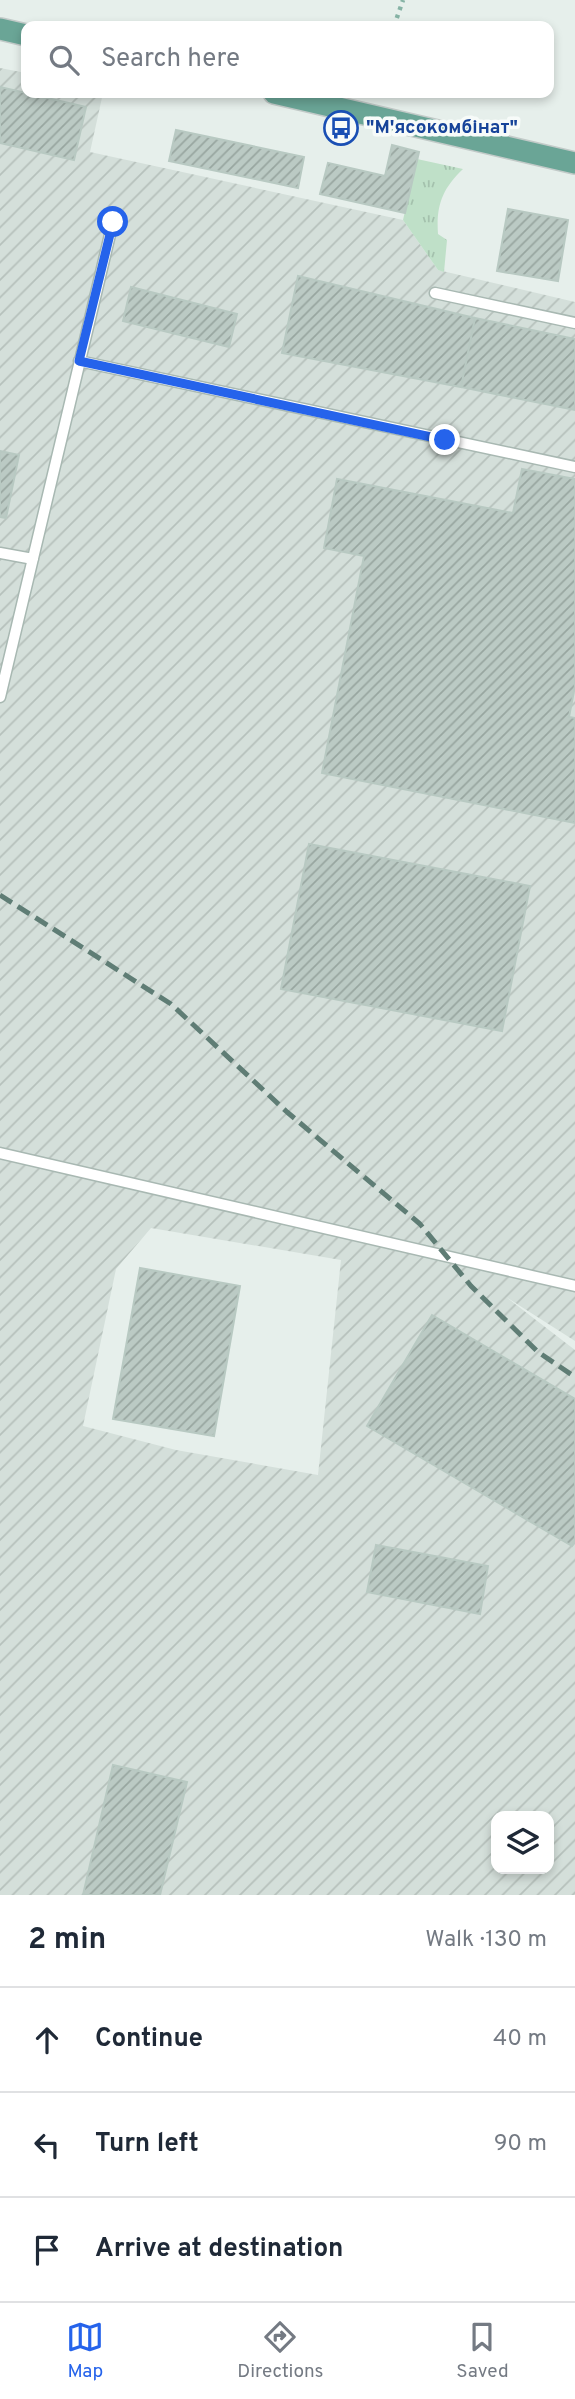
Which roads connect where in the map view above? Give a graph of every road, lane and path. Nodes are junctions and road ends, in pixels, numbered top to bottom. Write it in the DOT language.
graph roads {
  1 [pos="403,0"];
  2 [pos="396,21"];
  3 [pos="0,29"];
  4 [pos="21,34"];
  5 [pos="296,98"];
  6 [pos="575,163"];
  7 [pos="113,222"];
  8 [pos="435,293"];
  9 [pos="575,323"];
  10 [pos="79,361"];
  11 [pos="575,467"];
  12 [pos="0,553"];
  13 [pos="33,559"];
  14 [pos="0,697"];
  15 [pos="0,1153"];
  16 [pos="575,1286"];
  1 -- 2 [label="path"];
  3 -- 4 [label="main road"];
  5 -- 6 [label="main road"];
  7 -- 10 [label="lane"];
  8 -- 9 [label="lane"];
  10 -- 11 [label="lane"];
  10 -- 13 [label="lane"];
  12 -- 13 [label="lane"];
  13 -- 14 [label="lane"];
  15 -- 16 [label="lane"];
}
